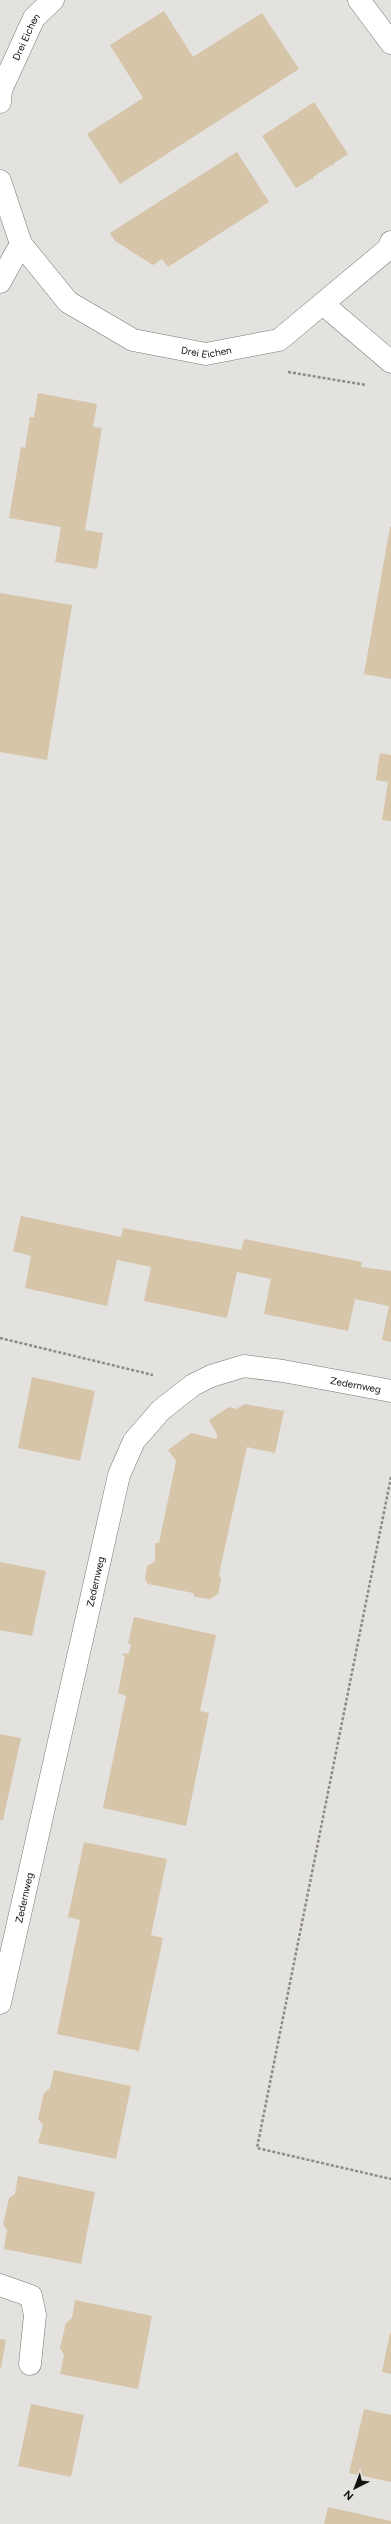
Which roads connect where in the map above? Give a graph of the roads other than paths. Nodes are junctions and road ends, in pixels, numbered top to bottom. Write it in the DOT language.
graph roads {
  1 [pos="53,0"];
  2 [pos="359,0"];
  3 [pos="391,43"];
  4 [pos="0,102"];
  5 [pos="0,181"];
  6 [pos="391,242"];
  7 [pos="21,244"];
  8 [pos="0,282"];
  9 [pos="322,304"];
  10 [pos="391,362"];
  11 [pos="391,1391"];
  12 [pos="0,2003"];
  13 [pos="0,2285"];
  14 [pos="30,2364"];
  1 -- 4 [label="street, Drei Eichen"];
  2 -- 3 [label="street"];
  5 -- 7 [label="street, Drei Eichen"];
  6 -- 9 [label="street, Drei Eichen"];
  7 -- 8 [label="street"];
  7 -- 9 [label="street, Drei Eichen"];
  9 -- 10 [label="street"];
  11 -- 12 [label="street, Zedernweg"];
  13 -- 14 [label="street"];
}
